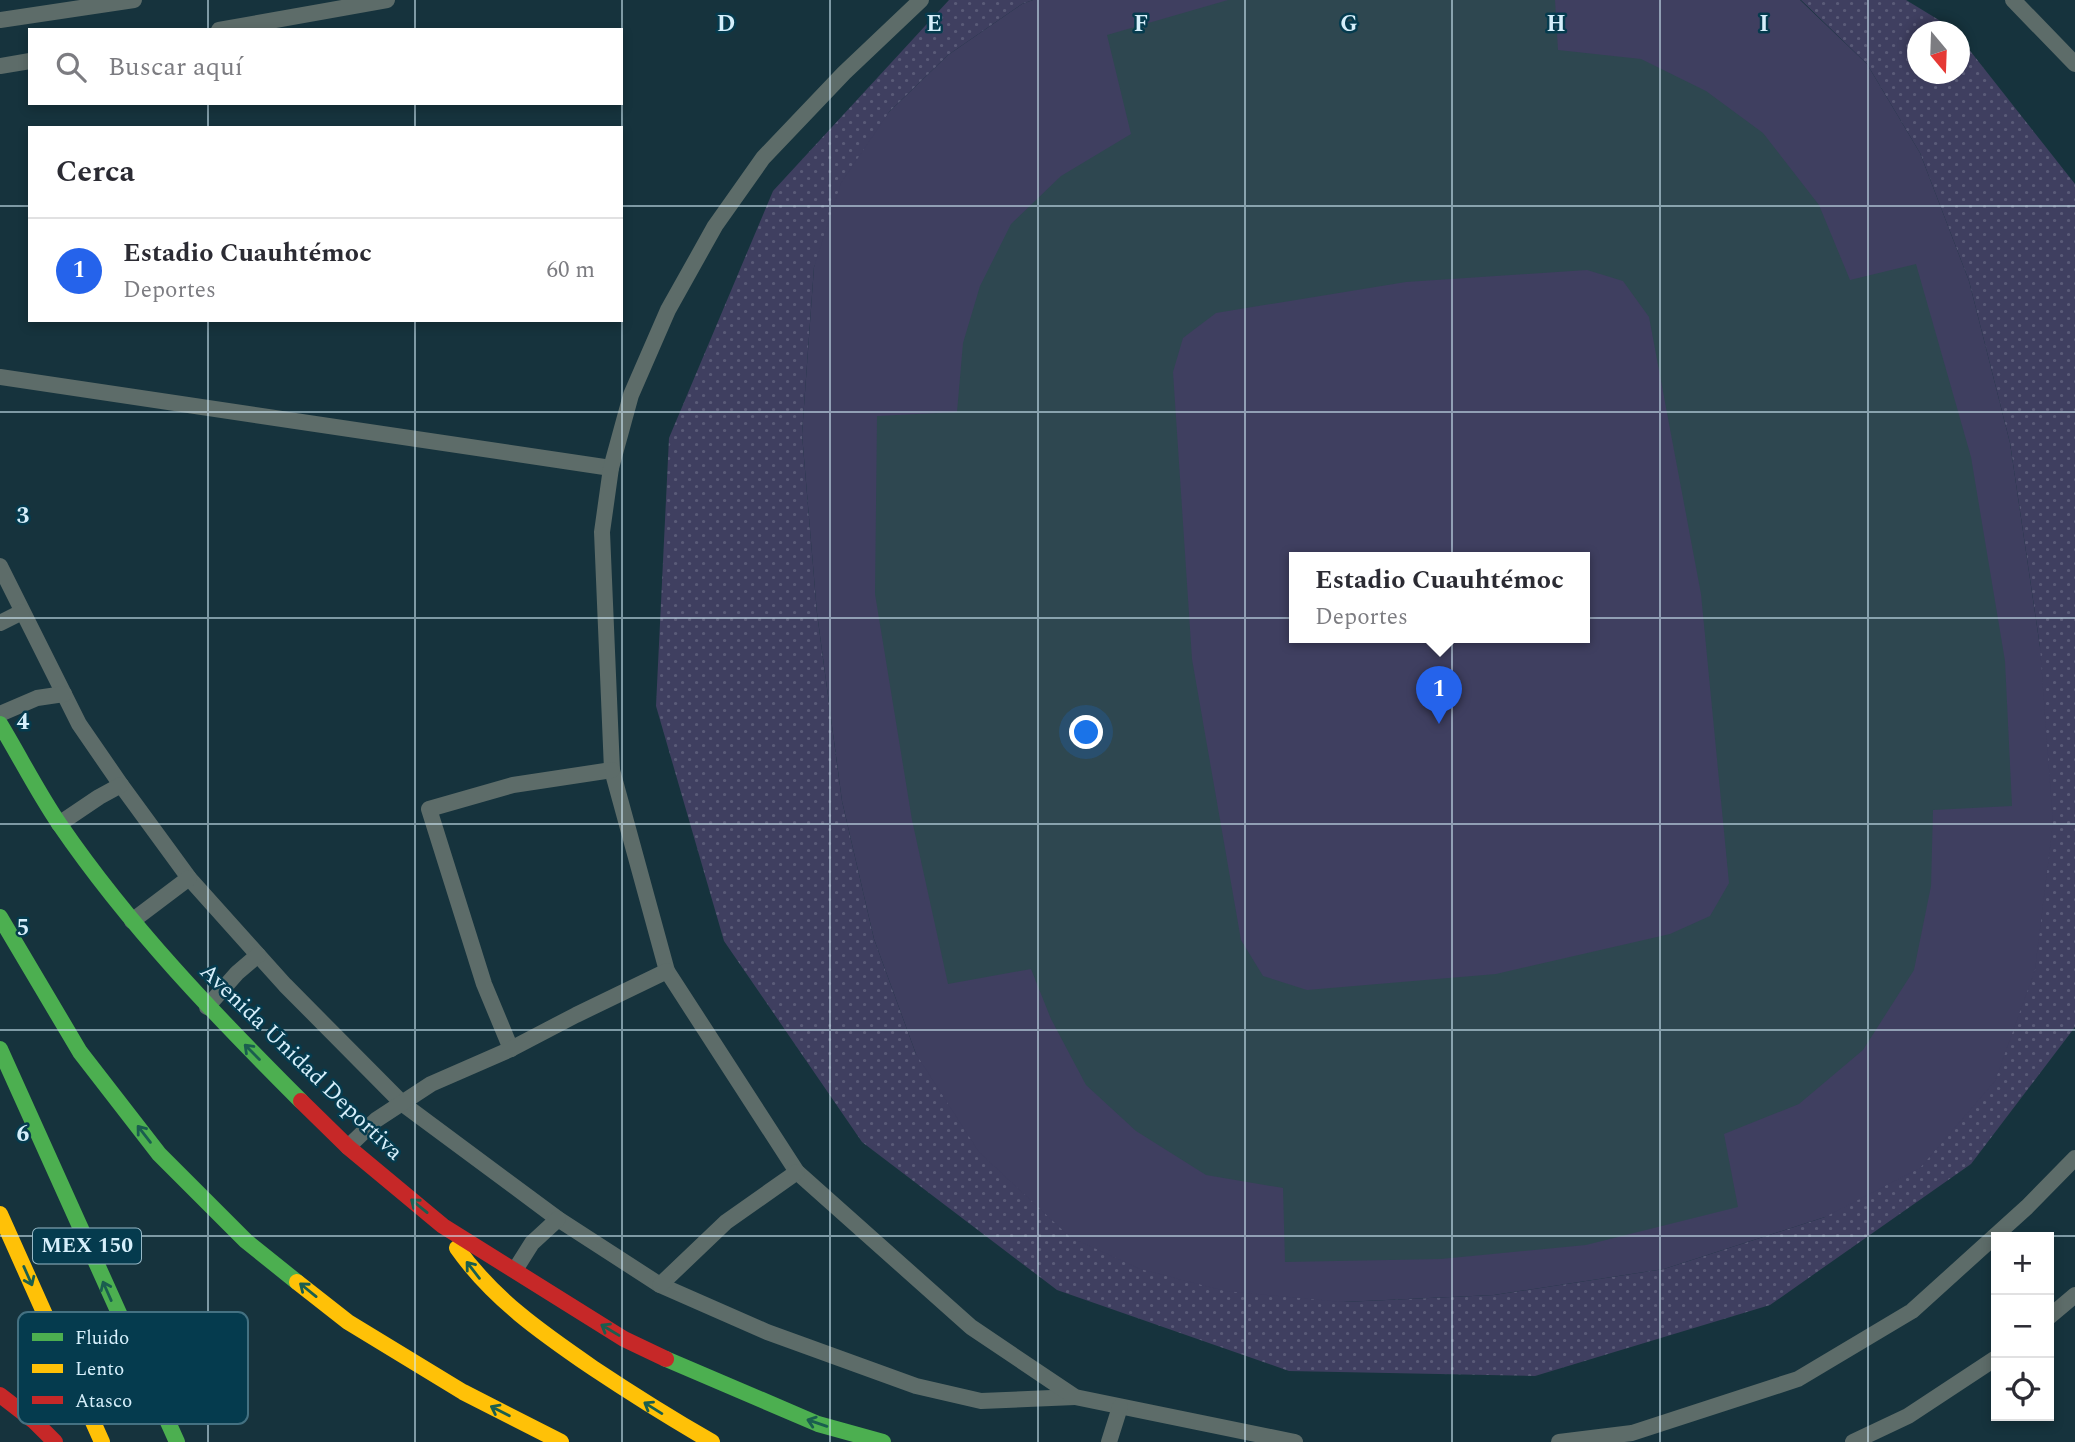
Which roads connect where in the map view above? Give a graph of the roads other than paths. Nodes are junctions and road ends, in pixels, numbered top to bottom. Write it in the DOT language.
graph roads {
  1 [pos="134,0"];
  2 [pos="387,0"];
  3 [pos="921,0"];
  4 [pos="2013,0"];
  5 [pos="0,20"];
  6 [pos="230,28"];
  7 [pos="28,61"];
  8 [pos="2075,64"];
  9 [pos="0,66"];
  10 [pos="0,377"];
  11 [pos="611,468"];
  12 [pos="0,566"];
  13 [pos="22,612"];
  14 [pos="0,622"];
  15 [pos="64,694"];
  16 [pos="0,713"];
  17 [pos="0,724"];
  18 [pos="612,770"];
  19 [pos="121,785"];
  20 [pos="60,824"];
  21 [pos="189,878"];
  22 [pos="0,917"];
  23 [pos="132,920"];
  24 [pos="258,955"];
  25 [pos="667,971"];
  26 [pos="207,1007"];
  27 [pos="0,1049"];
  28 [pos="511,1049"];
  29 [pos="403,1104"];
  30 [pos="348,1147"];
  31 [pos="2075,1158"];
  32 [pos="797,1172"];
  33 [pos="0,1214"];
  34 [pos="558,1219"];
  35 [pos="443,1226"];
  36 [pos="514,1272"];
  37 [pos="660,1285"];
  38 [pos="2075,1295"];
  39 [pos="44,1312"];
  40 [pos="118,1312"];
  41 [pos="2054,1313"];
  42 [pos="1991,1361"];
  43 [pos="0,1395"];
  44 [pos="1075,1397"];
  45 [pos="1120,1407"];
  46 [pos="18,1409"];
  47 [pos="37,1424"];
  48 [pos="94,1424"];
  49 [pos="169,1424"];
  50 [pos="1286,1441"];
  51 [pos="55,1442"];
  52 [pos="102,1442"];
  53 [pos="177,1442"];
  54 [pos="561,1442"];
  55 [pos="712,1442"];
  56 [pos="883,1442"];
  57 [pos="1108,1442"];
  58 [pos="1559,1442"];
  59 [pos="1853,1442"];
  1 -- 5 [label="lane"];
  2 -- 6 [label="lane"];
  3 -- 11 [label="lane"];
  4 -- 8 [label="lane"];
  7 -- 9 [label="lane"];
  10 -- 11 [label="lane"];
  11 -- 18 [label="lane"];
  12 -- 13 [label="lane"];
  13 -- 14 [label="lane"];
  13 -- 15 [label="lane"];
  15 -- 16 [label="lane"];
  15 -- 19 [label="lane"];
  17 -- 20 [label="main road, Avenida Unidad Deportiva"];
  18 -- 25 [label="lane"];
  18 -- 28 [label="lane"];
  19 -- 20 [label="lane"];
  19 -- 21 [label="lane"];
  20 -- 23 [label="main road, Avenida Unidad Deportiva"];
  21 -- 23 [label="lane"];
  21 -- 24 [label="lane"];
  54 -- 22 [label="main road, one-way"];
  23 -- 26 [label="main road, Avenida Unidad Deportiva"];
  24 -- 26 [label="lane"];
  24 -- 29 [label="lane"];
  25 -- 28 [label="lane"];
  25 -- 32 [label="lane"];
  30 -- 26 [label="main road, Avenida Unidad Deportiva, one-way"];
  40 -- 27 [label="main road, MEX 150, one-way"];
  28 -- 29 [label="lane"];
  29 -- 30 [label="lane"];
  29 -- 34 [label="lane"];
  35 -- 30 [label="main road, Avenida Unidad Deportiva, one-way"];
  31 -- 58 [label="lane"];
  32 -- 37 [label="lane"];
  32 -- 44 [label="lane"];
  33 -- 39 [label="main road, MEX 150, one-way"];
  34 -- 36 [label="lane"];
  34 -- 37 [label="lane"];
  35 -- 36 [label="main road, Avenida Unidad Deportiva"];
  55 -- 35 [label="main road, one-way"];
  56 -- 36 [label="main road, Avenida Unidad Deportiva, one-way"];
  37 -- 44 [label="lane"];
  38 -- 41 [label="lane"];
  42 -- 59 [label="lane"];
  43 -- 46 [label="main road"];
  44 -- 45 [label="lane"];
  45 -- 50 [label="lane"];
  45 -- 57 [label="lane"];
  47 -- 51 [label="main road"];
  48 -- 52 [label="main road, MEX 150, one-way"];
  53 -- 49 [label="main road, MEX 150, one-way"];
}
